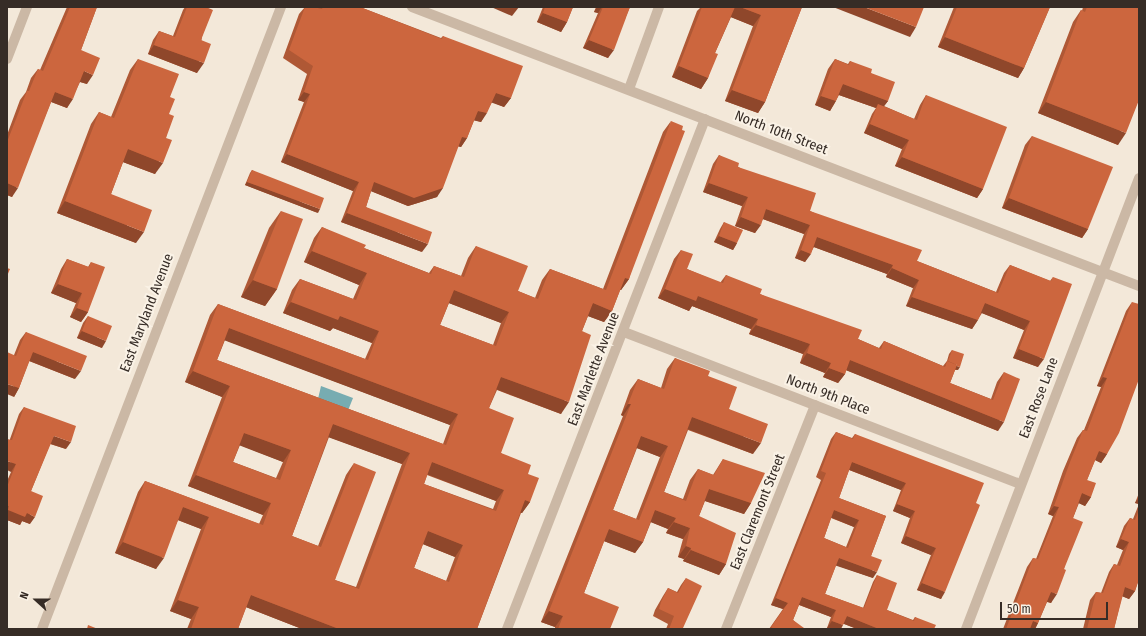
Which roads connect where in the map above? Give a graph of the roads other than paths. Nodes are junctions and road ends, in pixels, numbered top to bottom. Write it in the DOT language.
graph roads {
  1 [pos="27,7"];
  2 [pos="281,7"];
  3 [pos="412,7"];
  4 [pos="659,7"];
  5 [pos="7,59"];
  6 [pos="630,89"];
  7 [pos="705,119"];
  8 [pos="1139,178"];
  9 [pos="1102,273"];
  10 [pos="1139,286"];
  11 [pos="624,332"];
  12 [pos="816,405"];
  13 [pos="1021,484"];
  14 [pos="42,629"];
  15 [pos="507,629"];
  16 [pos="726,629"];
  17 [pos="966,629"];
  1 -- 5 [label="street"];
  2 -- 14 [label="street, East Maryland Avenue"];
  3 -- 6 [label="street, North 10th Street"];
  4 -- 6 [label="street"];
  6 -- 7 [label="street, North 10th Street"];
  7 -- 9 [label="street, North 10th Street"];
  7 -- 11 [label="street, East Marlette Avenue"];
  8 -- 9 [label="street, East Rose Lane"];
  9 -- 10 [label="street, North 10th Street"];
  9 -- 13 [label="street, East Rose Lane"];
  11 -- 12 [label="street, North 9th Place"];
  11 -- 15 [label="street, East Marlette Avenue"];
  12 -- 13 [label="street, North 9th Place"];
  12 -- 16 [label="street, East Claremont Street"];
  13 -- 17 [label="street, East Rose Lane"];
}
